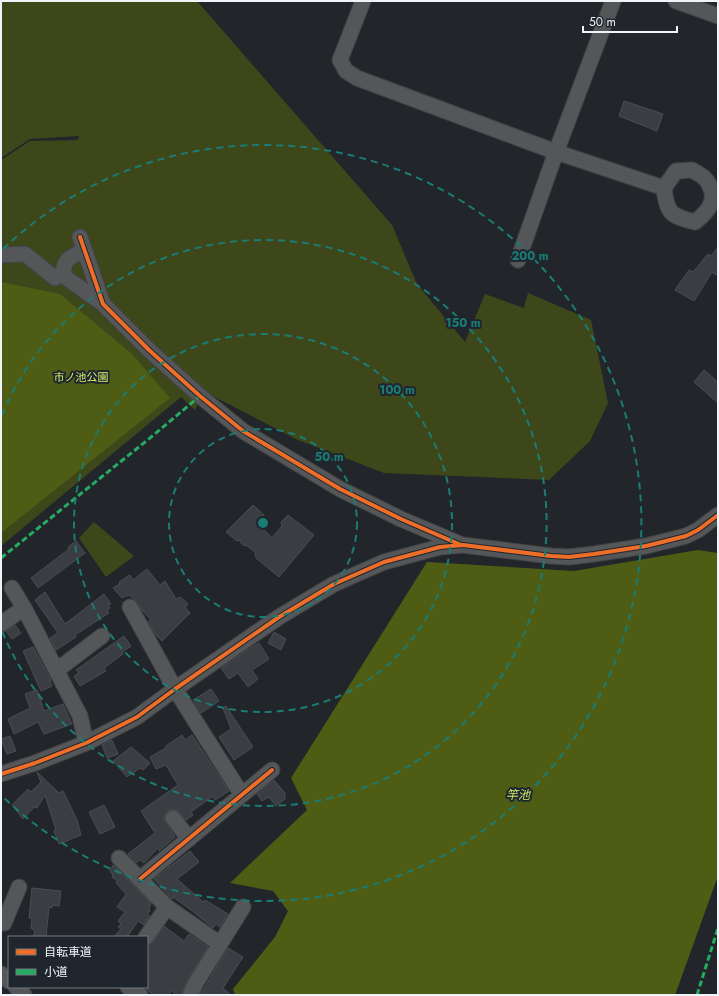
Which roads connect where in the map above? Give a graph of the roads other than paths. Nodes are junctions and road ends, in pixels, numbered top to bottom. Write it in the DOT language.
graph roads {
  1 [pos="363,1"];
  2 [pos="613,1"];
  3 [pos="676,1"];
  4 [pos="718,16"];
  5 [pos="556,152"];
  6 [pos="664,188"];
  7 [pos="716,205"];
  8 [pos="1,255"];
  9 [pos="518,260"];
  10 [pos="55,278"];
  11 [pos="103,304"];
  12 [pos="718,515"];
  13 [pos="463,545"];
  14 [pos="12,588"];
  15 [pos="24,608"];
  16 [pos="130,608"];
  17 [pos="1,624"];
  18 [pos="102,637"];
  19 [pos="57,670"];
  20 [pos="175,689"];
  21 [pos="86,743"];
  22 [pos="272,770"];
  23 [pos="1,774"];
  24 [pos="242,795"];
  25 [pos="173,818"];
  26 [pos="190,839"];
  27 [pos="120,858"];
  28 [pos="140,880"];
  29 [pos="19,887"];
  30 [pos="167,907"];
  31 [pos="243,907"];
  32 [pos="1,923"];
  33 [pos="147,936"];
  34 [pos="220,944"];
  35 [pos="16,988"];
  36 [pos="130,988"];
  37 [pos="24,995"];
  38 [pos="140,995"];
  39 [pos="190,995"];
  1 -- 5 [label="street"];
  2 -- 5 [label="street"];
  3 -- 4 [label="street"];
  5 -- 6 [label="street"];
  5 -- 9 [label="street"];
  6 -- 7 [label="street"];
  6 -- 7 [label="street"];
  8 -- 10 [label="street"];
  11 -- 11 [label="street"];
  11 -- 13 [label="street"];
  12 -- 13 [label="street"];
  13 -- 20 [label="street"];
  14 -- 15 [label="street"];
  15 -- 17 [label="street"];
  15 -- 19 [label="street"];
  16 -- 20 [label="street"];
  18 -- 19 [label="street"];
  19 -- 21 [label="street"];
  20 -- 21 [label="street"];
  20 -- 24 [label="street"];
  21 -- 23 [label="street"];
  22 -- 24 [label="street"];
  24 -- 26 [label="street"];
  25 -- 26 [label="street"];
  26 -- 28 [label="street"];
  27 -- 28 [label="street"];
  28 -- 30 [label="street"];
  29 -- 32 [label="street"];
  30 -- 33 [label="street"];
  30 -- 34 [label="street"];
  31 -- 34 [label="street"];
  34 -- 39 [label="street"];
  35 -- 37 [label="street"];
  36 -- 38 [label="street"];
}
